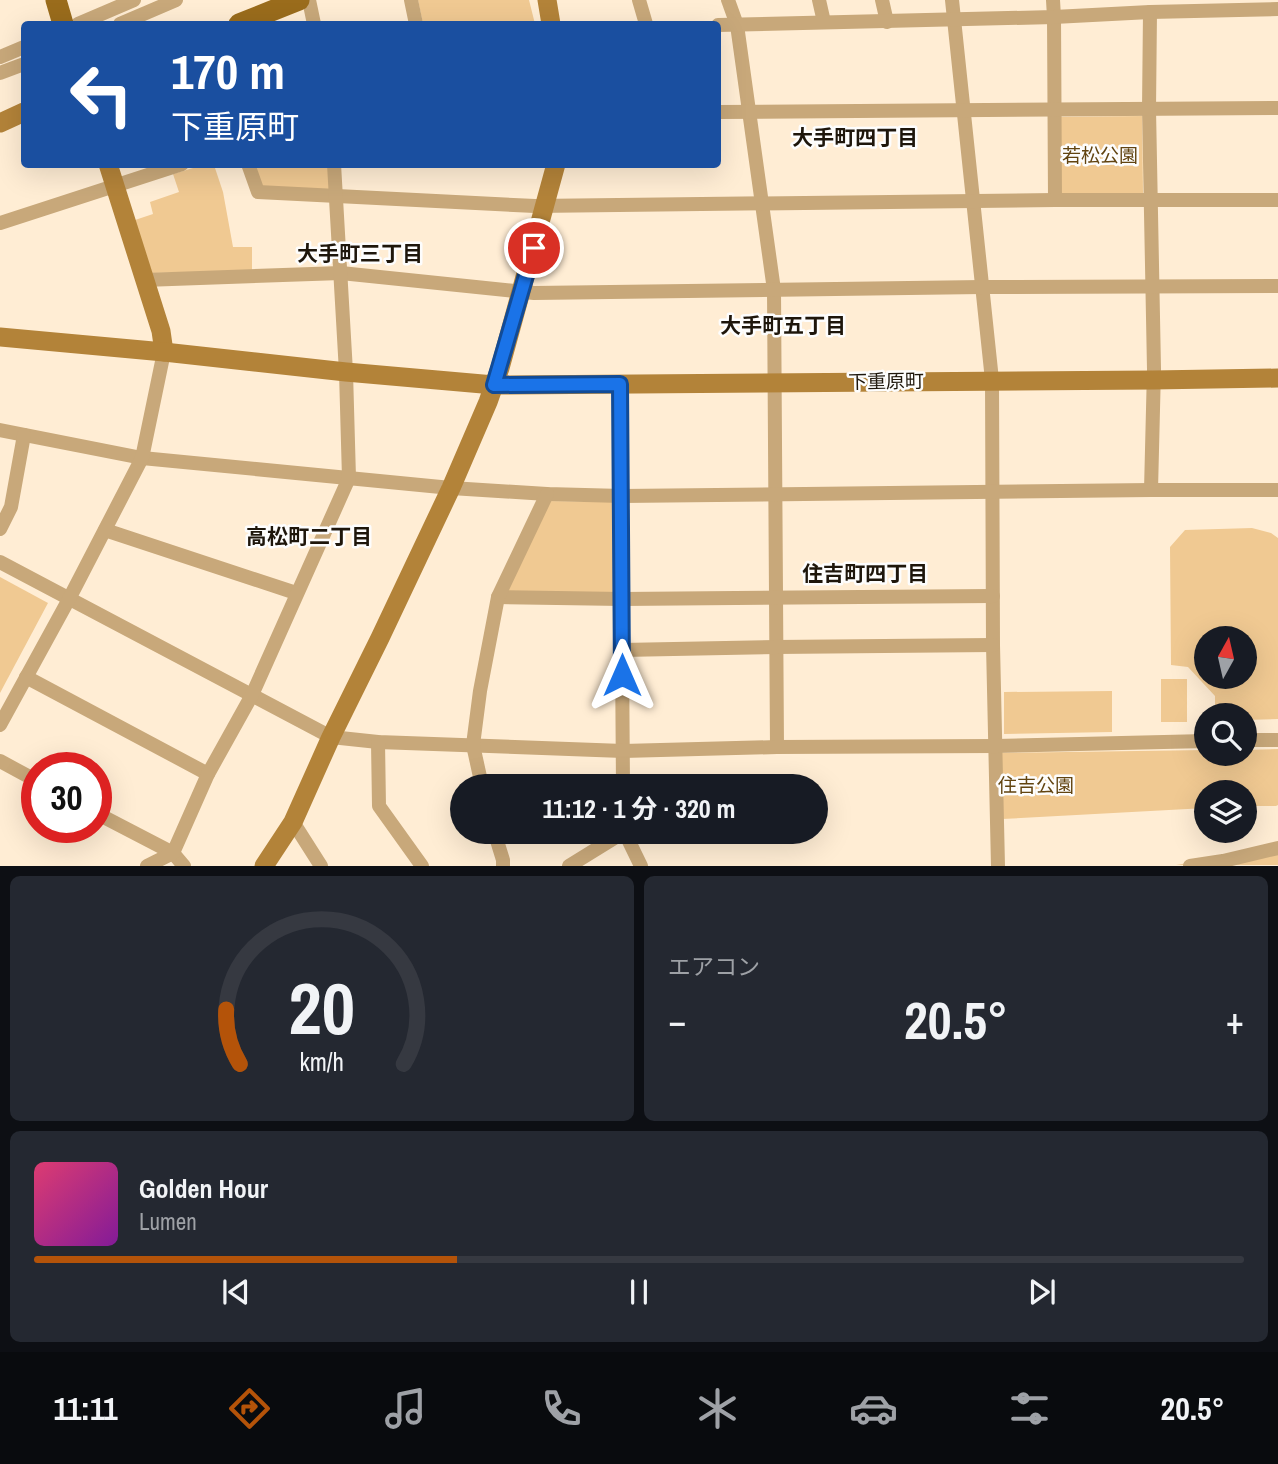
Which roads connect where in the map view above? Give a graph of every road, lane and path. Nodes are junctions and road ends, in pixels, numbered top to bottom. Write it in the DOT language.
graph roads {
  1 [pos="56,0"];
  2 [pos="134,0"];
  3 [pos="176,0"];
  4 [pos="299,0"];
  5 [pos="309,0"];
  6 [pos="411,0"];
  7 [pos="547,0"];
  8 [pos="639,0"];
  9 [pos="729,0"];
  10 [pos="819,0"];
  11 [pos="882,0"];
  12 [pos="952,0"];
  13 [pos="1053,0"];
  14 [pos="1208,5"];
  15 [pos="1278,9"];
  16 [pos="1150,12"];
  17 [pos="1054,17"];
  18 [pos="954,20"];
  19 [pos="62,21"];
  20 [pos="85,21"];
  21 [pos="127,21"];
  22 [pos="246,21"];
  23 [pos="313,21"];
  24 [pos="415,21"];
  25 [pos="550,21"];
  26 [pos="645,21"];
  27 [pos="824,22"];
  28 [pos="887,22"];
  29 [pos="737,24"];
  30 [pos="721,25"];
  31 [pos="21,48"];
  32 [pos="0,57"];
  33 [pos="21,65"];
  34 [pos="0,73"];
  35 [pos="1149,108"];
  36 [pos="1278,108"];
  37 [pos="1054,109"];
  38 [pos="964,111"];
  39 [pos="721,112"];
  40 [pos="749,112"];
  41 [pos="21,113"];
  42 [pos="0,123"];
  43 [pos="109,168"];
  44 [pos="169,168"];
  45 [pos="249,168"];
  46 [pos="334,168"];
  47 [pos="555,168"];
  48 [pos="114,185"];
  49 [pos="336,196"];
  50 [pos="1150,199"];
  51 [pos="1055,200"];
  52 [pos="1278,200"];
  53 [pos="973,201"];
  54 [pos="761,204"];
  55 [pos="546,205"];
  56 [pos="0,223"];
  57 [pos="341,273"];
  58 [pos="144,279"];
  59 [pos="1151,286"];
  60 [pos="1278,286"];
  61 [pos="982,287"];
  62 [pos="774,290"];
  63 [pos="521,292"];
  64 [pos="0,337"];
  65 [pos="164,352"];
  66 [pos="346,372"];
  67 [pos="1278,378"];
  68 [pos="992,380"];
  69 [pos="1153,380"];
  70 [pos="775,382"];
  71 [pos="620,384"];
  72 [pos="494,385"];
  73 [pos="0,430"];
  74 [pos="24,435"];
  75 [pos="142,458"];
  76 [pos="349,478"];
  77 [pos="451,488"];
  78 [pos="1151,490"];
  79 [pos="1278,490"];
  80 [pos="992,492"];
  81 [pos="547,494"];
  82 [pos="776,494"];
  83 [pos="622,496"];
  84 [pos="0,529"];
  85 [pos="105,530"];
  86 [pos="0,562"];
  87 [pos="296,593"];
  88 [pos="993,596"];
  89 [pos="498,597"];
  90 [pos="775,597"];
  91 [pos="69,599"];
  92 [pos="622,599"];
  93 [pos="993,645"];
  94 [pos="776,647"];
  95 [pos="622,650"];
  96 [pos="26,677"];
  97 [pos="252,695"];
  98 [pos="0,725"];
  99 [pos="331,737"];
  100 [pos="1257,740"];
  101 [pos="1278,740"];
  102 [pos="1194,741"];
  103 [pos="378,742"];
  104 [pos="473,745"];
  105 [pos="996,746"];
  106 [pos="777,747"];
  107 [pos="623,751"];
  108 [pos="0,761"];
  109 [pos="21,772"];
  110 [pos="208,774"];
  111 [pos="479,774"];
  112 [pos="623,774"];
  113 [pos="112,821"];
  114 [pos="293,822"];
  115 [pos="498,844"];
  116 [pos="605,844"];
  117 [pos="630,844"];
  118 [pos="1278,848"];
  119 [pos="173,853"];
  120 [pos="147,866"];
  121 [pos="184,866"];
  122 [pos="264,866"];
  123 [pos="321,866"];
  124 [pos="422,866"];
  125 [pos="503,866"];
  126 [pos="569,866"];
  127 [pos="641,866"];
  128 [pos="998,866"];
  129 [pos="1190,866"];
  1 -- 19 [label="main road"];
  2 -- 20 [label="street"];
  3 -- 21 [label="street"];
  4 -- 22 [label="main road"];
  5 -- 23 [label="street"];
  6 -- 24 [label="street"];
  7 -- 25 [label="street"];
  8 -- 26 [label="street"];
  9 -- 29 [label="street"];
  10 -- 27 [label="street"];
  11 -- 28 [label="street"];
  12 -- 18 [label="street"];
  13 -- 17 [label="street"];
  14 -- 15 [label="street"];
  14 -- 16 [label="street"];
  16 -- 17 [label="street"];
  16 -- 35 [label="street"];
  17 -- 18 [label="street"];
  17 -- 37 [label="street"];
  18 -- 28 [label="street"];
  18 -- 38 [label="street"];
  27 -- 28 [label="street"];
  27 -- 29 [label="street"];
  29 -- 30 [label="street"];
  29 -- 40 [label="street"];
  31 -- 32 [label="street"];
  33 -- 34 [label="street"];
  35 -- 36 [label="street"];
  35 -- 37 [label="street"];
  35 -- 50 [label="street"];
  37 -- 38 [label="street"];
  37 -- 51 [label="street"];
  38 -- 40 [label="street"];
  38 -- 53 [label="street"];
  39 -- 40 [label="street"];
  40 -- 54 [label="street"];
  41 -- 42 [label="street"];
  43 -- 48 [label="street"];
  44 -- 48 [label="street"];
  45 -- 49 [label="street"];
  46 -- 49 [label="street"];
  47 -- 55 [label="street"];
  48 -- 56 [label="street"];
  48 -- 58 [label="street"];
  49 -- 55 [label="street"];
  49 -- 57 [label="street"];
  50 -- 51 [label="street"];
  50 -- 52 [label="street"];
  50 -- 59 [label="street"];
  51 -- 53 [label="street"];
  53 -- 54 [label="street"];
  53 -- 61 [label="street"];
  54 -- 55 [label="street"];
  54 -- 62 [label="street"];
  55 -- 63 [label="street"];
  57 -- 58 [label="street"];
  57 -- 63 [label="street"];
  57 -- 66 [label="street"];
  58 -- 65 [label="street"];
  59 -- 60 [label="street"];
  59 -- 61 [label="street"];
  59 -- 69 [label="street"];
  61 -- 62 [label="street"];
  61 -- 68 [label="street"];
  62 -- 63 [label="street"];
  62 -- 70 [label="street"];
  63 -- 72 [label="street"];
  64 -- 65 [label="street, 下重原町"];
  65 -- 66 [label="street, 下重原町"];
  65 -- 75 [label="street"];
  66 -- 72 [label="street, 下重原町"];
  66 -- 76 [label="street"];
  67 -- 69 [label="street, 下重原町"];
  68 -- 69 [label="street, 下重原町"];
  68 -- 70 [label="street, 下重原町"];
  68 -- 80 [label="street"];
  69 -- 78 [label="street"];
  70 -- 71 [label="street, 下重原町"];
  70 -- 82 [label="street"];
  71 -- 72 [label="street, 下重原町"];
  71 -- 83 [label="street"];
  72 -- 77 [label="street"];
  73 -- 74 [label="street"];
  74 -- 75 [label="street"];
  74 -- 84 [label="street"];
  75 -- 76 [label="street"];
  75 -- 85 [label="street"];
  76 -- 77 [label="street"];
  76 -- 87 [label="street"];
  77 -- 81 [label="street"];
  77 -- 99 [label="street"];
  78 -- 79 [label="street"];
  78 -- 80 [label="street"];
  80 -- 82 [label="street"];
  80 -- 88 [label="street"];
  81 -- 83 [label="street"];
  81 -- 89 [label="street"];
  82 -- 83 [label="street"];
  82 -- 90 [label="street"];
  83 -- 92 [label="street"];
  85 -- 87 [label="street"];
  85 -- 91 [label="street"];
  86 -- 91 [label="street"];
  87 -- 97 [label="street"];
  88 -- 90 [label="street"];
  88 -- 93 [label="street"];
  89 -- 92 [label="street"];
  89 -- 104 [label="street"];
  90 -- 92 [label="street"];
  90 -- 94 [label="street"];
  91 -- 96 [label="street"];
  91 -- 97 [label="street"];
  92 -- 95 [label="street"];
  93 -- 94 [label="street"];
  93 -- 105 [label="street"];
  94 -- 95 [label="street"];
  94 -- 106 [label="street"];
  95 -- 107 [label="street"];
  96 -- 98 [label="street"];
  96 -- 110 [label="street"];
  97 -- 99 [label="street"];
  97 -- 110 [label="street"];
  99 -- 103 [label="street"];
  99 -- 114 [label="street"];
  100 -- 101 [label="street"];
  102 -- 105 [label="street"];
  103 -- 104 [label="street"];
  103 -- 124 [label="street"];
  104 -- 107 [label="street"];
  104 -- 111 [label="street"];
  105 -- 106 [label="street"];
  105 -- 128 [label="street"];
  106 -- 107 [label="street"];
  107 -- 112 [label="street"];
  108 -- 109 [label="street"];
  110 -- 119 [label="street"];
  113 -- 119 [label="street"];
  114 -- 122 [label="street"];
  114 -- 123 [label="street"];
  115 -- 125 [label="street"];
  116 -- 126 [label="street"];
  117 -- 127 [label="street"];
  118 -- 129 [label="street"];
  119 -- 120 [label="street"];
  119 -- 121 [label="street"];
}
